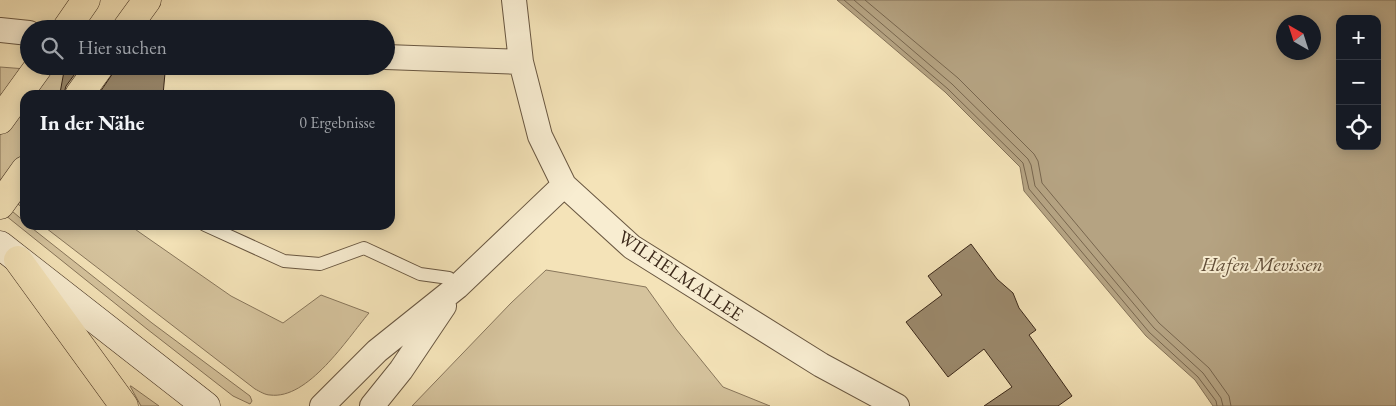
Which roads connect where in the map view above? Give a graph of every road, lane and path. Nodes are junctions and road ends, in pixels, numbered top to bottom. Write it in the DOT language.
graph roads {
  1 [pos="86,0"];
  2 [pos="147,0"];
  3 [pos="514,0"];
  4 [pos="72,20"];
  5 [pos="133,20"];
  6 [pos="0,30"];
  7 [pos="20,32"];
  8 [pos="395,57"];
  9 [pos="521,62"];
  10 [pos="32,75"];
  11 [pos="93,75"];
  12 [pos="22,90"];
  13 [pos="83,90"];
  14 [pos="20,92"];
  15 [pos="0,120"];
  16 [pos="20,177"];
  17 [pos="564,185"];
  18 [pos="0,205"];
  19 [pos="216,230"];
  20 [pos="9,253"];
  21 [pos="457,286"];
  22 [pos="124,406"];
  23 [pos="206,406"];
  24 [pos="322,406"];
  25 [pos="372,406"];
  26 [pos="896,406"];
  1 -- 4 [label="highway"];
  2 -- 5 [label="highway"];
  3 -- 9 [label="street, WILHELMALLEE"];
  6 -- 7 [label="street"];
  8 -- 9 [label="street"];
  9 -- 17 [label="street, WILHELMALLEE"];
  10 -- 12 [label="highway"];
  11 -- 13 [label="highway"];
  14 -- 15 [label="highway"];
  16 -- 18 [label="highway"];
  17 -- 21 [label="street"];
  17 -- 26 [label="street, WILHELMALLEE"];
  19 -- 21 [label="lane"];
  20 -- 22 [label="highway"];
  20 -- 23 [label="main road"];
  21 -- 24 [label="street"];
  21 -- 25 [label="street"];
}
